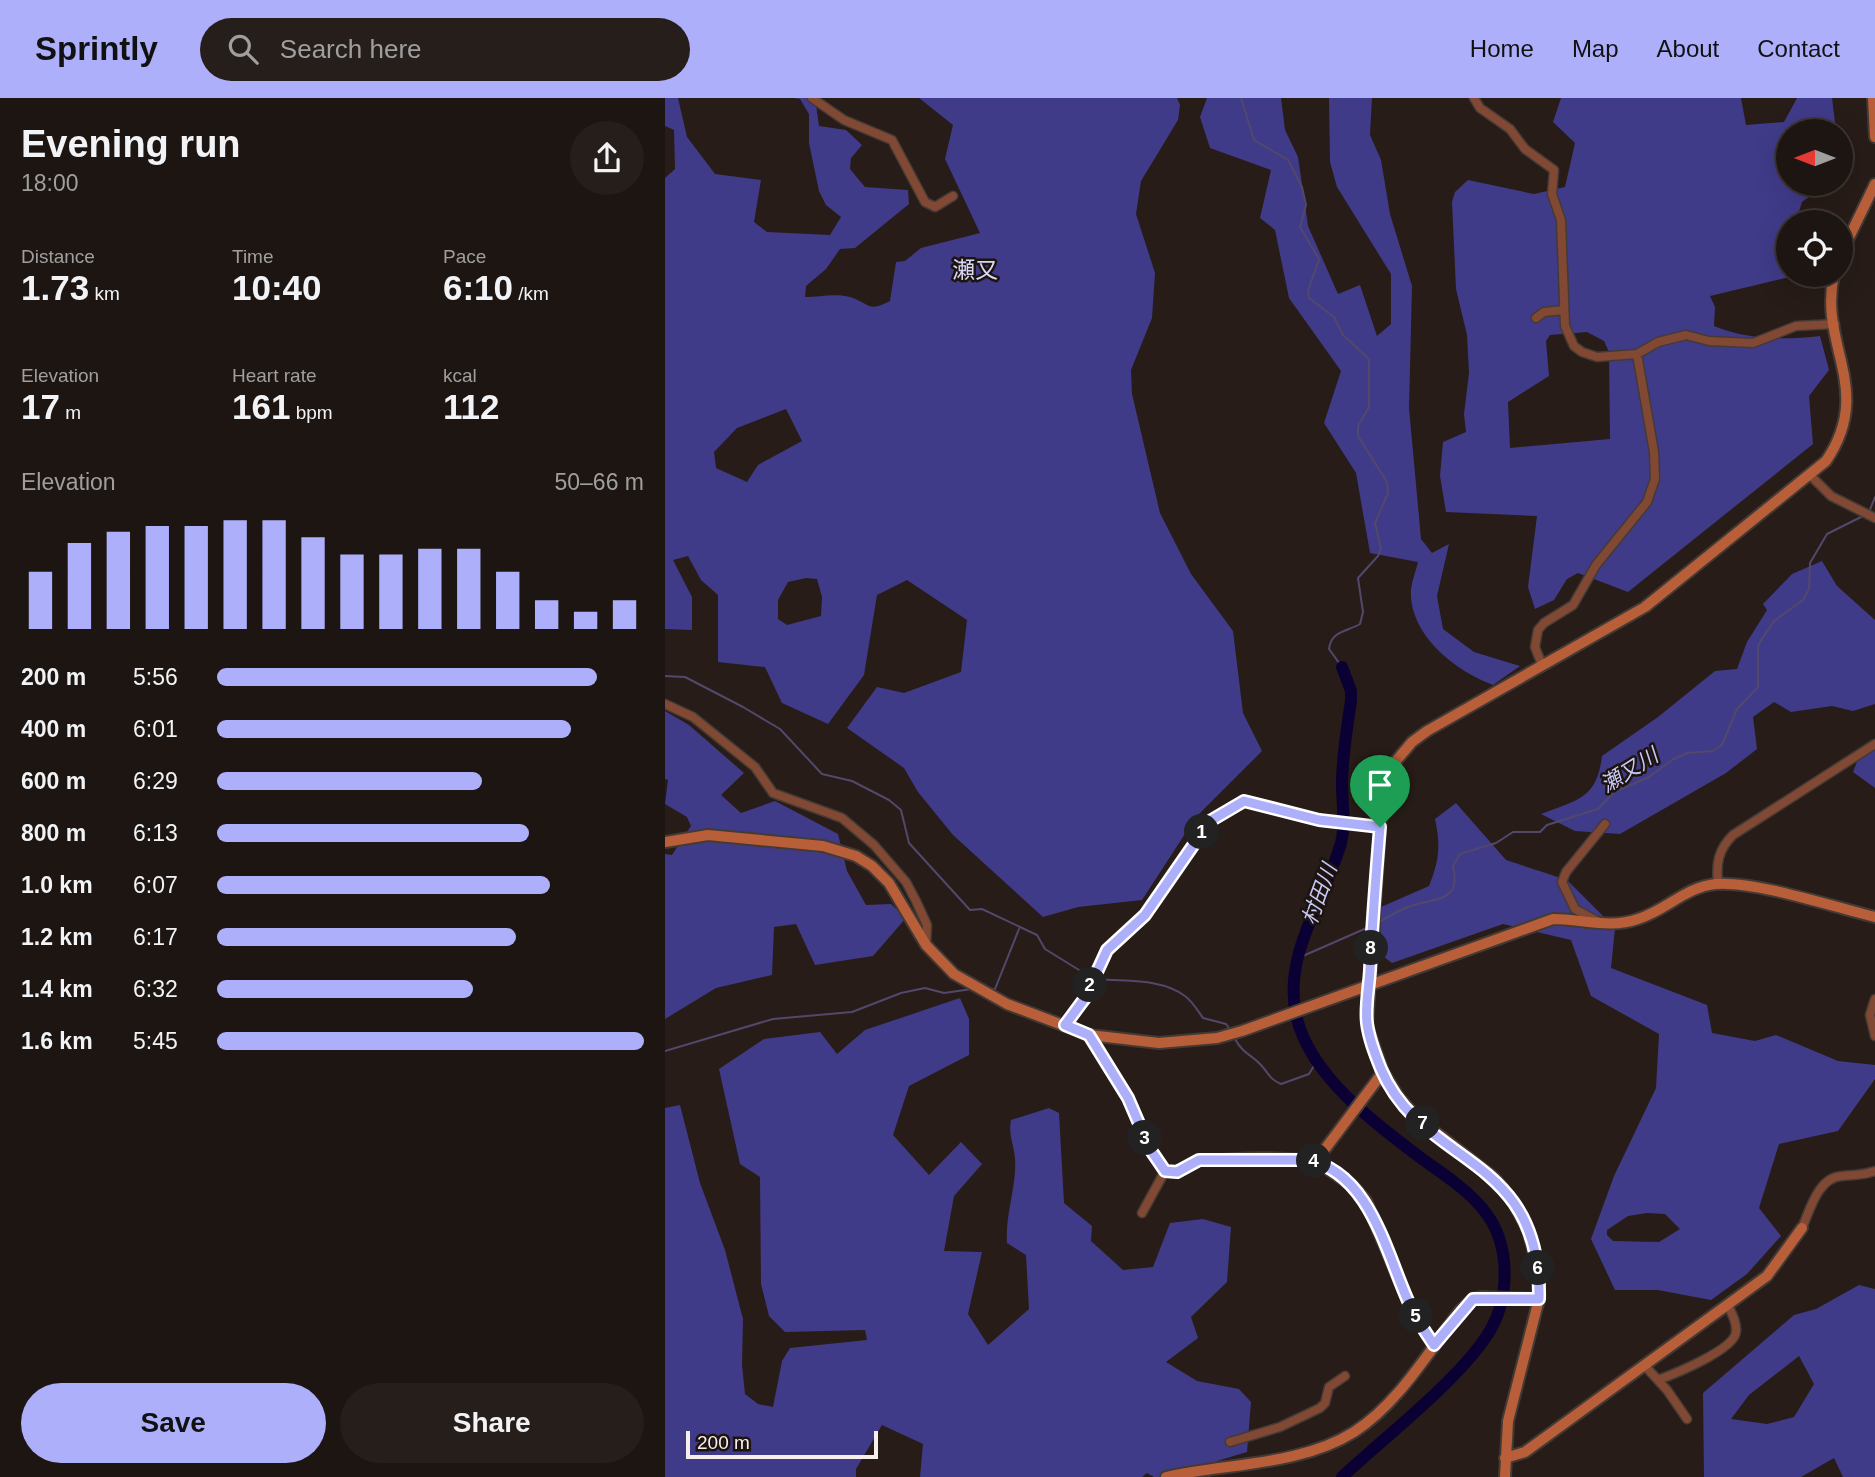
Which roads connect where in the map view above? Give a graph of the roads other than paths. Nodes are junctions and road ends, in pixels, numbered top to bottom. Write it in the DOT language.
graph roads {
  1 [pos="812,98"];
  2 [pos="1473,98"];
  3 [pos="1873,98"];
  4 [pos="1875,137"];
  5 [pos="1875,184"];
  6 [pos="953,196"];
  7 [pos="1853,229"];
  8 [pos="1832,287"];
  9 [pos="1564,310"];
  10 [pos="1536,318"];
  11 [pos="1835,324"];
  12 [pos="1637,355"];
  13 [pos="1810,475"];
  14 [pos="1875,518"];
  15 [pos="1542,665"];
  16 [pos="665,704"];
  17 [pos="1875,744"];
  18 [pos="1605,824"];
  19 [pos="1380,827"];
  20 [pos="665,842"];
  21 [pos="1719,884"];
  22 [pos="1875,917"];
  23 [pos="1605,925"];
  24 [pos="926,945"];
  25 [pos="1369,985"];
  26 [pos="1875,999"];
  27 [pos="1065,1025"];
  28 [pos="1089,1035"];
  29 [pos="1875,1036"];
  30 [pos="1383,1072"];
  31 [pos="1316,1161"];
  32 [pos="1165,1171"];
  33 [pos="1875,1171"];
  34 [pos="1142,1213"];
  35 [pos="1802,1228"];
  36 [pos="1539,1299"];
  37 [pos="1728,1306"];
  38 [pos="1434,1345"];
  39 [pos="1644,1366"];
  40 [pos="1345,1376"];
  41 [pos="1657,1380"];
  42 [pos="1687,1419"];
  43 [pos="1230,1442"];
  44 [pos="1505,1458"];
  45 [pos="1167,1477"];
  46 [pos="1505,1477"];
  1 -- 6 [label="street"];
  2 -- 9 [label="street"];
  3 -- 4 [label="street"];
  5 -- 7 [label="street"];
  8 -- 11 [label="street"];
  9 -- 10 [label="street"];
  9 -- 12 [label="street"];
  11 -- 12 [label="street"];
  11 -- 13 [label="street"];
  12 -- 15 [label="street"];
  13 -- 14 [label="street"];
  13 -- 15 [label="street"];
  15 -- 19 [label="street"];
  16 -- 24 [label="street"];
  17 -- 21 [label="street"];
  18 -- 23 [label="street"];
  19 -- 25 [label="street"];
  19 -- 27 [label="street"];
  20 -- 24 [label="street"];
  21 -- 22 [label="street"];
  21 -- 23 [label="street"];
  23 -- 25 [label="street"];
  24 -- 27 [label="street"];
  25 -- 28 [label="street"];
  25 -- 30 [label="street"];
  26 -- 29 [label="street"];
  27 -- 28 [label="street"];
  28 -- 32 [label="street"];
  30 -- 31 [label="street"];
  30 -- 36 [label="street"];
  31 -- 32 [label="street"];
  31 -- 38 [label="street"];
  32 -- 34 [label="street"];
  33 -- 35 [label="street"];
  35 -- 37 [label="street"];
  36 -- 38 [label="street"];
  36 -- 44 [label="street"];
  37 -- 39 [label="street"];
  37 -- 41 [label="street"];
  38 -- 45 [label="street"];
  39 -- 41 [label="street"];
  39 -- 44 [label="street"];
  40 -- 43 [label="street"];
  41 -- 42 [label="street"];
  44 -- 46 [label="street"];
}
